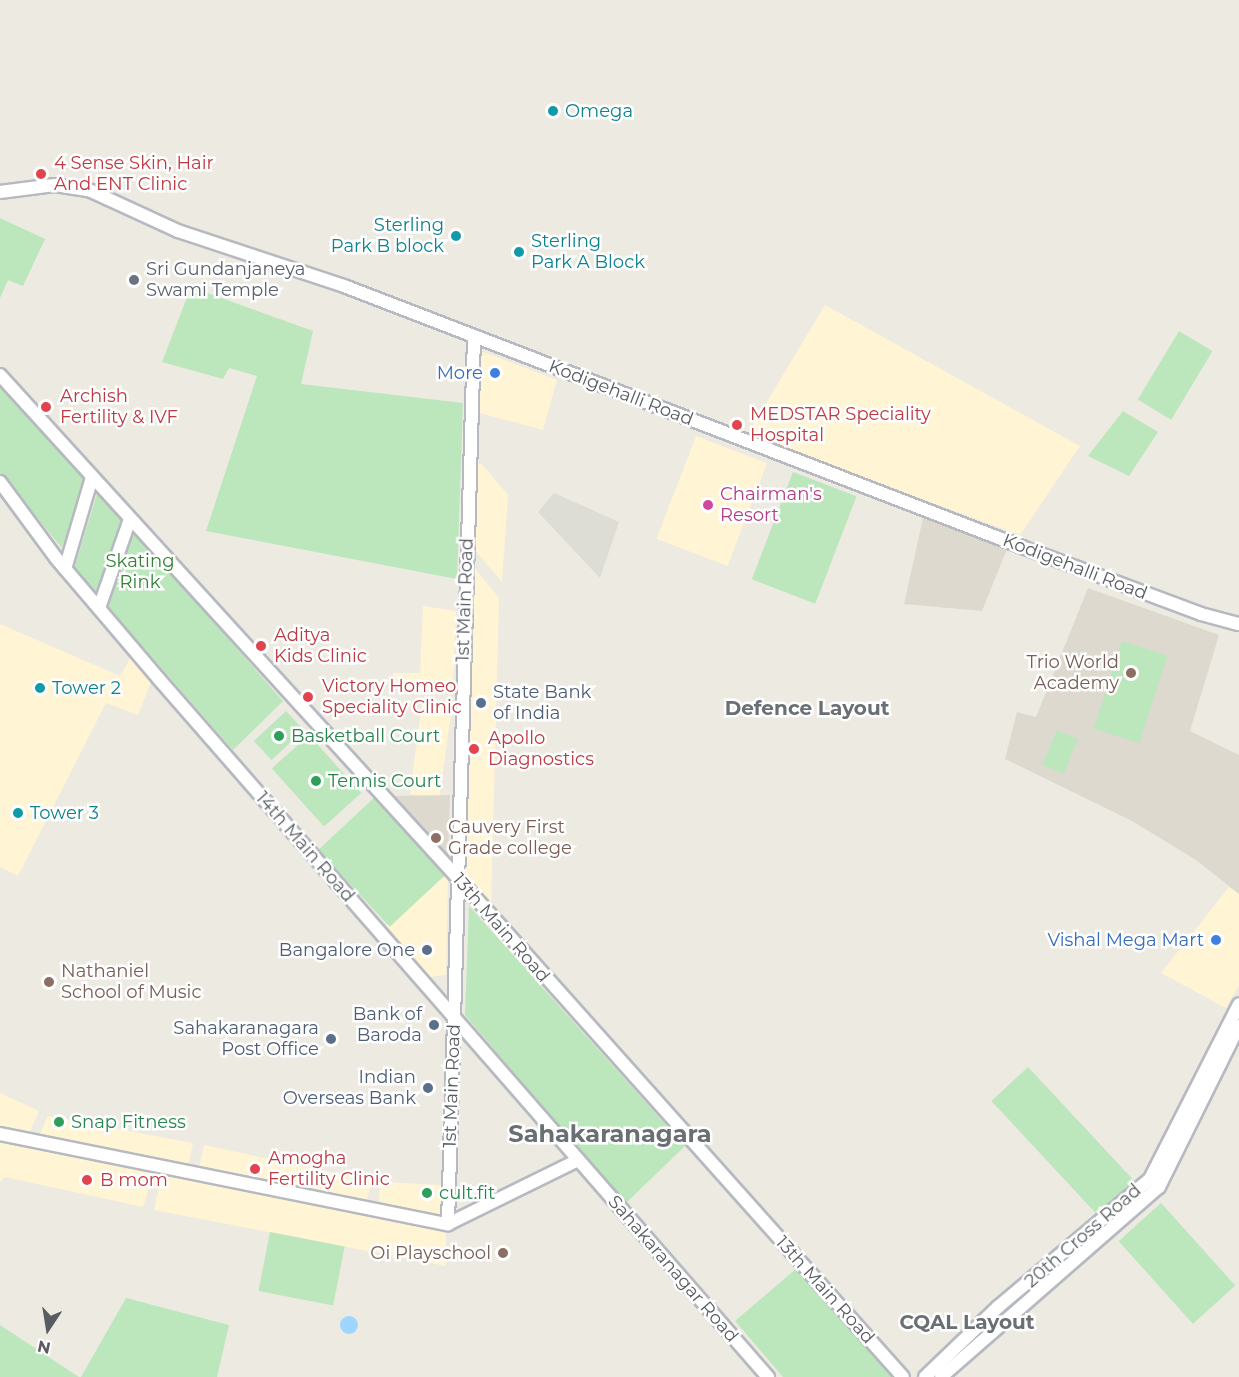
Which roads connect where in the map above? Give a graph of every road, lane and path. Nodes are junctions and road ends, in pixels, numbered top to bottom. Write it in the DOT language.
graph roads {
  1 [pos="0,192"];
  2 [pos="474,336"];
  3 [pos="0,375"];
  4 [pos="92,477"];
  5 [pos="0,482"];
  6 [pos="129,519"];
  7 [pos="65,569"];
  8 [pos="99,608"];
  9 [pos="1239,624"];
  10 [pos="456,876"];
  11 [pos="1239,1005"];
  12 [pos="454,1014"];
  13 [pos="1239,1026"];
  14 [pos="0,1134"];
  15 [pos="578,1160"];
  16 [pos="448,1224"];
  17 [pos="768,1377"];
  18 [pos="903,1377"];
  19 [pos="925,1377"];
  20 [pos="941,1377"];
  1 -- 2 [label="street, Kodigehalli Road"];
  2 -- 9 [label="street, Kodigehalli Road"];
  2 -- 10 [label="street, 1st Main Road"];
  3 -- 4 [label="street, 13th Main Road"];
  4 -- 6 [label="street, 13th Main Road"];
  4 -- 7 [label="street"];
  5 -- 7 [label="street, 14th Main Road"];
  6 -- 8 [label="street"];
  6 -- 10 [label="street, 13th Main Road"];
  7 -- 8 [label="street, 14th Main Road"];
  8 -- 12 [label="street, 14th Main Road"];
  10 -- 12 [label="street, 1st Main Road"];
  10 -- 18 [label="street, 13th Main Road"];
  11 -- 19 [label="street, 20th Cross Road"];
  12 -- 15 [label="street, Sahakaranagar Road"];
  12 -- 16 [label="street, 1st Main Road"];
  13 -- 20 [label="street, 20th Cross Road"];
  14 -- 16 [label="street"];
  15 -- 16 [label="street"];
  15 -- 17 [label="street, Sahakaranagar Road"];
}
